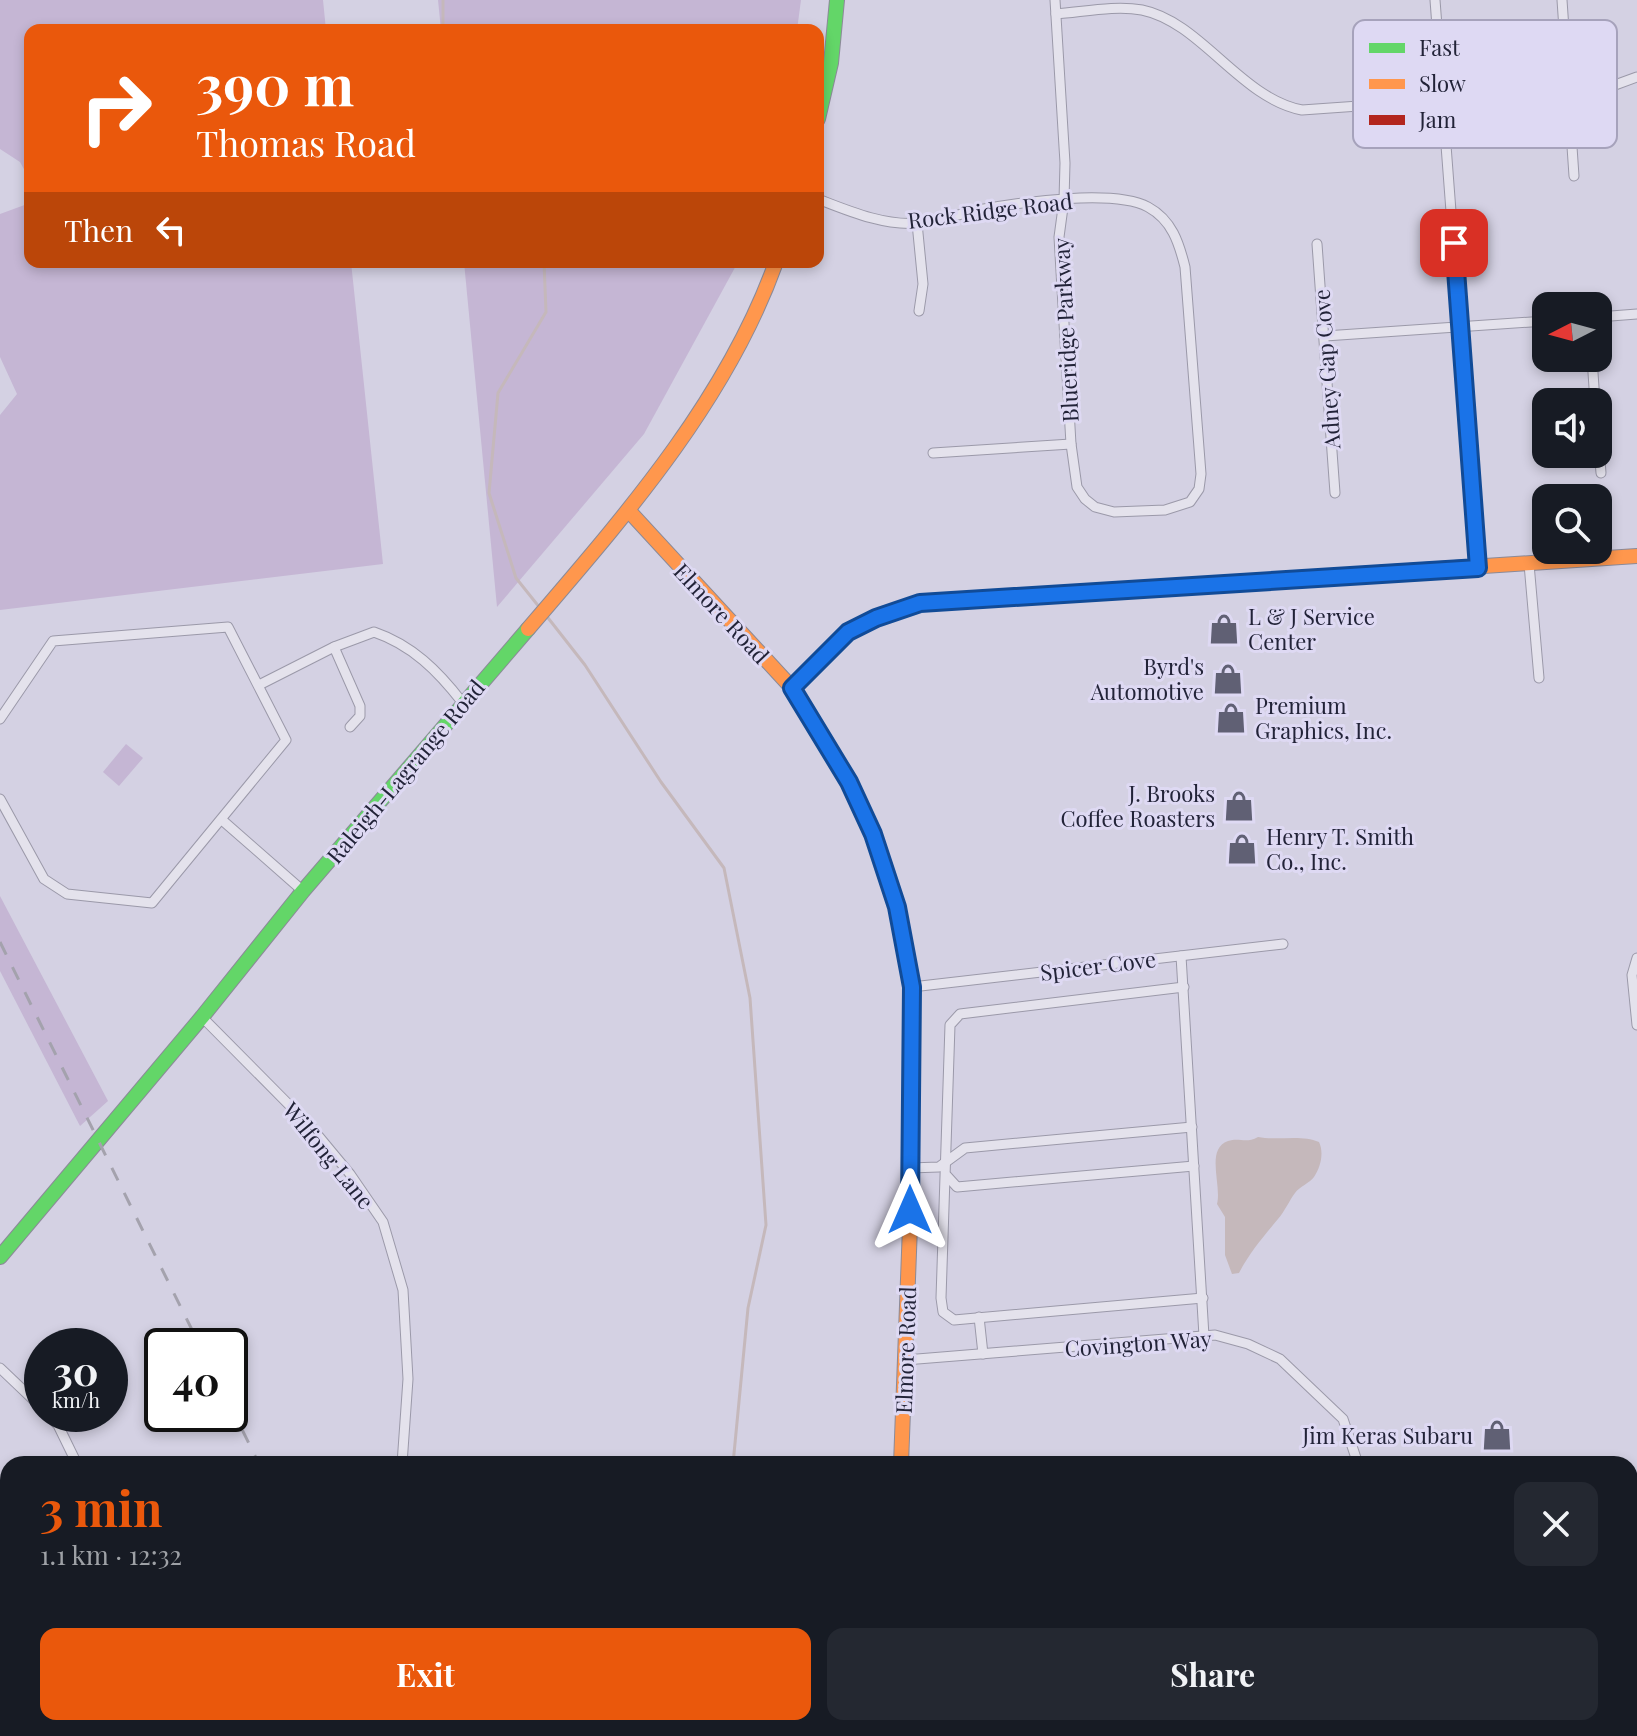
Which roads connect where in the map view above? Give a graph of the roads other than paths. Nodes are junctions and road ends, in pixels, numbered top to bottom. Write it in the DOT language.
graph roads {
  1 [pos="837,0"];
  2 [pos="1055,0"];
  3 [pos="1435,0"];
  4 [pos="1562,0"];
  5 [pos="1056,14"];
  6 [pos="1437,20"];
  7 [pos="1563,20"];
  8 [pos="1637,77"];
  9 [pos="1617,84"];
  10 [pos="824,93"];
  11 [pos="1353,107"];
  12 [pos="1447,148"];
  13 [pos="1572,148"];
  14 [pos="1574,176"];
  15 [pos="1064,200"];
  16 [pos="824,201"];
  17 [pos="917,223"];
  18 [pos="1317,244"];
  19 [pos="774,268"];
  20 [pos="919,311"];
  21 [pos="1637,314"];
  22 [pos="1612,316"];
  23 [pos="1532,322"];
  24 [pos="1460,327"];
  25 [pos="1325,336"];
  26 [pos="1071,444"];
  27 [pos="933,453"];
  28 [pos="1601,468"];
  29 [pos="1601,473"];
  30 [pos="1335,493"];
  31 [pos="1190,502"];
  32 [pos="629,511"];
  33 [pos="1637,556"];
  34 [pos="1529,564"];
  35 [pos="1478,568"];
  36 [pos="334,647"];
  37 [pos="1539,678"];
  38 [pos="259,685"];
  39 [pos="792,688"];
  40 [pos="462,702"];
  41 [pos="0,719"];
  42 [pos="350,727"];
  43 [pos="0,799"];
  44 [pos="222,820"];
  45 [pos="303,891"];
  46 [pos="1283,944"];
  47 [pos="1181,956"];
  48 [pos="1637,958"];
  49 [pos="912,987"];
  50 [pos="1184,987"];
  51 [pos="202,1017"];
  52 [pos="1637,1025"];
  53 [pos="1192,1127"];
  54 [pos="943,1164"];
  55 [pos="1194,1166"];
  56 [pos="910,1168"];
  57 [pos="947,1175"];
  58 [pos="0,1257"];
  59 [pos="1203,1298"];
  60 [pos="979,1317"];
  61 [pos="1204,1336"];
  62 [pos="983,1354"];
  63 [pos="905,1360"];
  64 [pos="0,1368"];
  65 [pos="24,1389"];
  66 [pos="61,1432"];
  67 [pos="73,1456"];
  68 [pos="403,1456"];
  69 [pos="901,1456"];
  70 [pos="1355,1456"];
  1 -- 10 [label="street"];
  2 -- 5 [label="street, Blueridge Parkway"];
  3 -- 6 [label="street"];
  4 -- 7 [label="street"];
  5 -- 11 [label="street"];
  5 -- 15 [label="street, Blueridge Parkway"];
  8 -- 9 [label="street"];
  12 -- 24 [label="street"];
  13 -- 14 [label="street"];
  15 -- 17 [label="street, Rock Ridge Road"];
  15 -- 26 [label="street, Blueridge Parkway"];
  15 -- 31 [label="street, Rock Ridge Road"];
  16 -- 17 [label="street, Rock Ridge Road"];
  17 -- 20 [label="street"];
  18 -- 25 [label="street, Adney Gap Cove"];
  19 -- 32 [label="street, Raleigh-Lagrange Road"];
  21 -- 22 [label="street"];
  23 -- 24 [label="street"];
  24 -- 25 [label="street"];
  24 -- 35 [label="street"];
  25 -- 30 [label="street, Adney Gap Cove"];
  26 -- 27 [label="street"];
  26 -- 31 [label="street, Blueridge Parkway"];
  28 -- 29 [label="street"];
  32 -- 39 [label="street, Elmore Road"];
  32 -- 40 [label="street, Raleigh-Lagrange Road"];
  33 -- 34 [label="street"];
  34 -- 35 [label="street"];
  34 -- 37 [label="street"];
  35 -- 39 [label="street"];
  36 -- 38 [label="street"];
  36 -- 40 [label="street"];
  36 -- 42 [label="street"];
  38 -- 41 [label="street"];
  38 -- 44 [label="street"];
  39 -- 49 [label="street, Elmore Road"];
  40 -- 45 [label="street, Raleigh-Lagrange Road"];
  43 -- 44 [label="street"];
  44 -- 45 [label="street"];
  45 -- 51 [label="street, Raleigh-Lagrange Road"];
  46 -- 47 [label="street, Spicer Cove"];
  47 -- 49 [label="street, Spicer Cove"];
  47 -- 50 [label="street"];
  48 -- 52 [label="street"];
  49 -- 56 [label="street, Elmore Road"];
  50 -- 53 [label="street"];
  50 -- 54 [label="street"];
  51 -- 58 [label="street, Raleigh-Lagrange Road"];
  51 -- 68 [label="street, Wilfong Lane"];
  53 -- 54 [label="street"];
  53 -- 55 [label="street"];
  54 -- 56 [label="street"];
  54 -- 57 [label="street"];
  55 -- 57 [label="street"];
  55 -- 59 [label="street"];
  56 -- 63 [label="street, Elmore Road"];
  57 -- 60 [label="street"];
  59 -- 60 [label="street"];
  59 -- 61 [label="street"];
  60 -- 62 [label="street"];
  61 -- 62 [label="street, Covington Way"];
  61 -- 70 [label="street, Covington Way"];
  62 -- 63 [label="street, Covington Way"];
  63 -- 69 [label="street, Elmore Road"];
  64 -- 65 [label="street"];
  66 -- 67 [label="street"];
}
